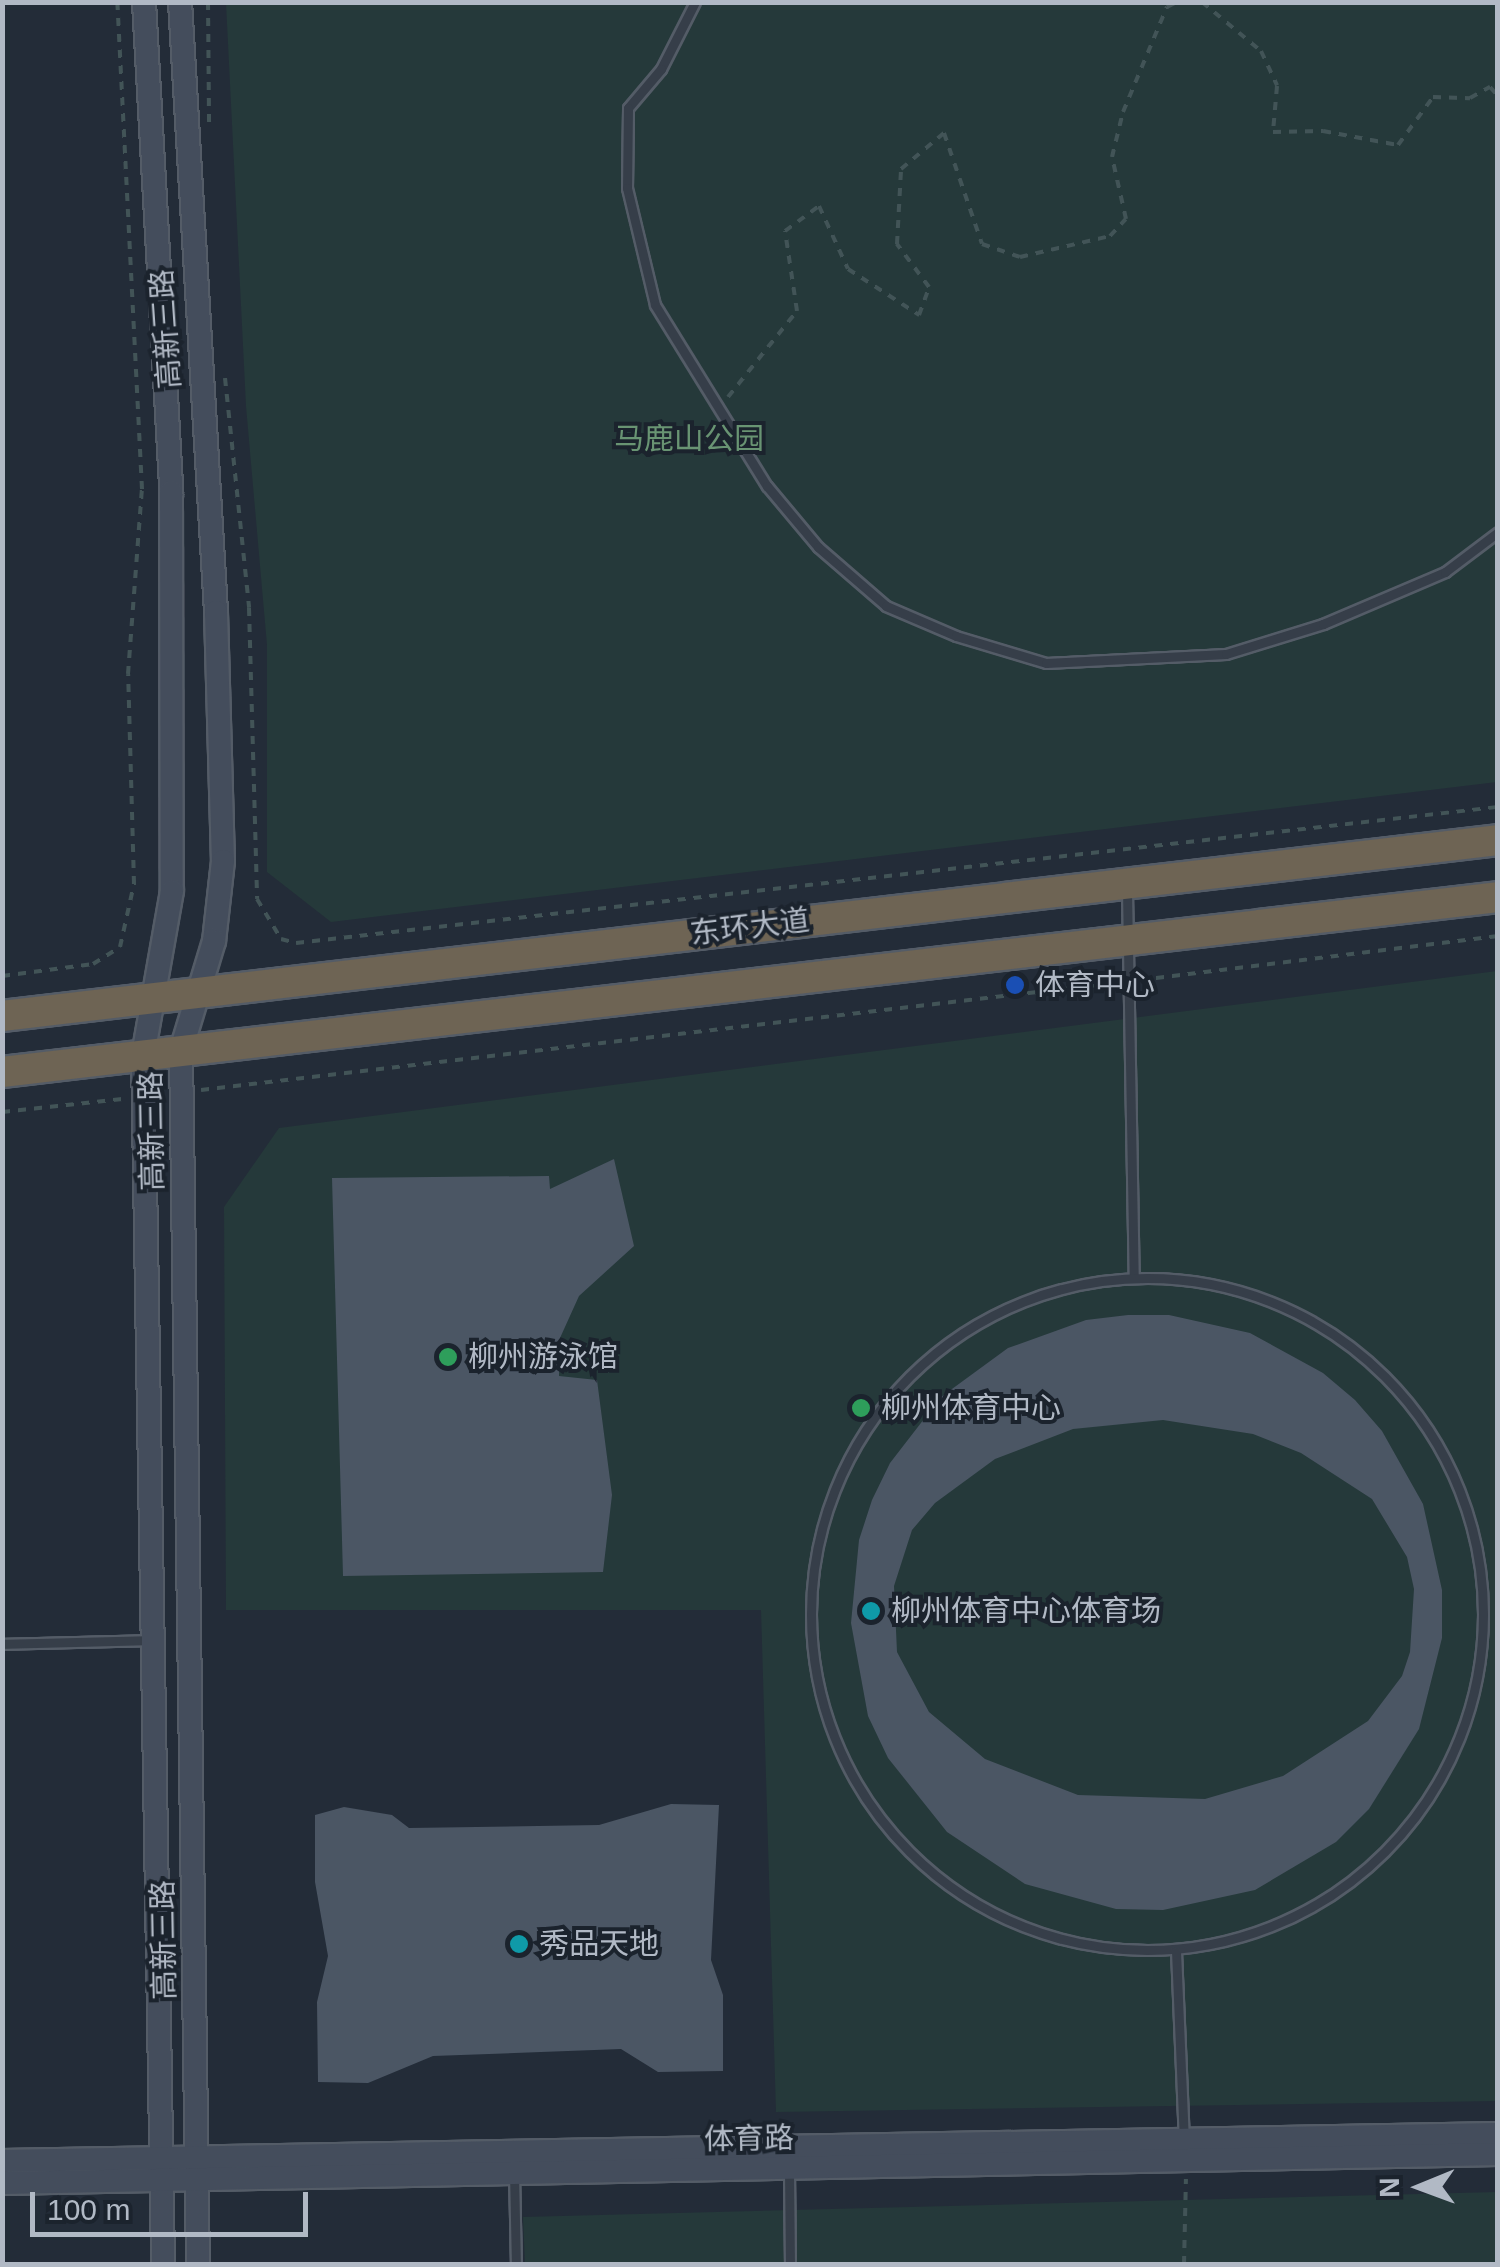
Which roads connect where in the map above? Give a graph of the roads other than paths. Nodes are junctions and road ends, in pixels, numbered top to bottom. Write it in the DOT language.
graph roads {
  1 [pos="144,2"];
  2 [pos="180,2"];
  3 [pos="695,2"];
  4 [pos="1498,532"];
  5 [pos="1498,840"];
  6 [pos="1127,884"];
  7 [pos="1498,897"];
  8 [pos="1129,943"];
  9 [pos="202,991"];
  10 [pos="158,998"];
  11 [pos="2,1016"];
  12 [pos="180,1050"];
  13 [pos="143,1055"];
  14 [pos="2,1072"];
  15 [pos="1134,1275"];
  16 [pos="152,1640"];
  17 [pos="2,1644"];
  18 [pos="1176,1952"];
  19 [pos="1498,2134"];
  20 [pos="1185,2148"];
  21 [pos="1498,2154"];
  22 [pos="197,2156"];
  23 [pos="2,2161"];
  24 [pos="514,2162"];
  25 [pos="788,2168"];
  26 [pos="161,2169"];
  27 [pos="197,2180"];
  28 [pos="2,2183"];
  29 [pos="162,2264"];
  30 [pos="198,2264"];
  31 [pos="516,2264"];
  32 [pos="790,2264"];
  1 -- 10 [label="main road, 高新三路"];
  2 -- 9 [label="main road, 高新三路"];
  3 -- 4 [label="lane"];
  5 -- 6 [label="highway, 东环大道"];
  6 -- 8 [label="lane"];
  6 -- 9 [label="highway, 东环大道"];
  7 -- 8 [label="highway, 东环大道"];
  8 -- 12 [label="highway, 东环大道"];
  8 -- 15 [label="lane"];
  9 -- 10 [label="highway, 东环大道"];
  9 -- 12 [label="main road, 高新三路"];
  10 -- 11 [label="highway, 东环大道"];
  10 -- 13 [label="main road, 高新三路"];
  12 -- 13 [label="highway, 东环大道"];
  12 -- 22 [label="main road, 高新三路"];
  13 -- 14 [label="highway, 东环大道"];
  13 -- 16 [label="main road, 高新三路"];
  15 -- 18 [label="lane"];
  15 -- 18 [label="lane"];
  16 -- 17 [label="lane"];
  16 -- 26 [label="main road, 高新三路"];
  18 -- 20 [label="lane"];
  19 -- 20 [label="main road, 体育路"];
  20 -- 21 [label="main road, 体育路"];
  20 -- 24 [label="main road, 体育路"];
  20 -- 25 [label="main road, 体育路"];
  22 -- 24 [label="main road, 体育路"];
  22 -- 26 [label="main road, 体育路"];
  22 -- 27 [label="main road, 高新三路"];
  23 -- 26 [label="main road, 体育路"];
  24 -- 25 [label="main road, 体育路"];
  24 -- 27 [label="main road, 体育路"];
  24 -- 31 [label="lane"];
  25 -- 32 [label="lane"];
  26 -- 27 [label="main road, 体育路"];
  26 -- 28 [label="main road, 体育路"];
  26 -- 29 [label="main road, 高新三路"];
  27 -- 30 [label="main road, 高新三路"];
}
